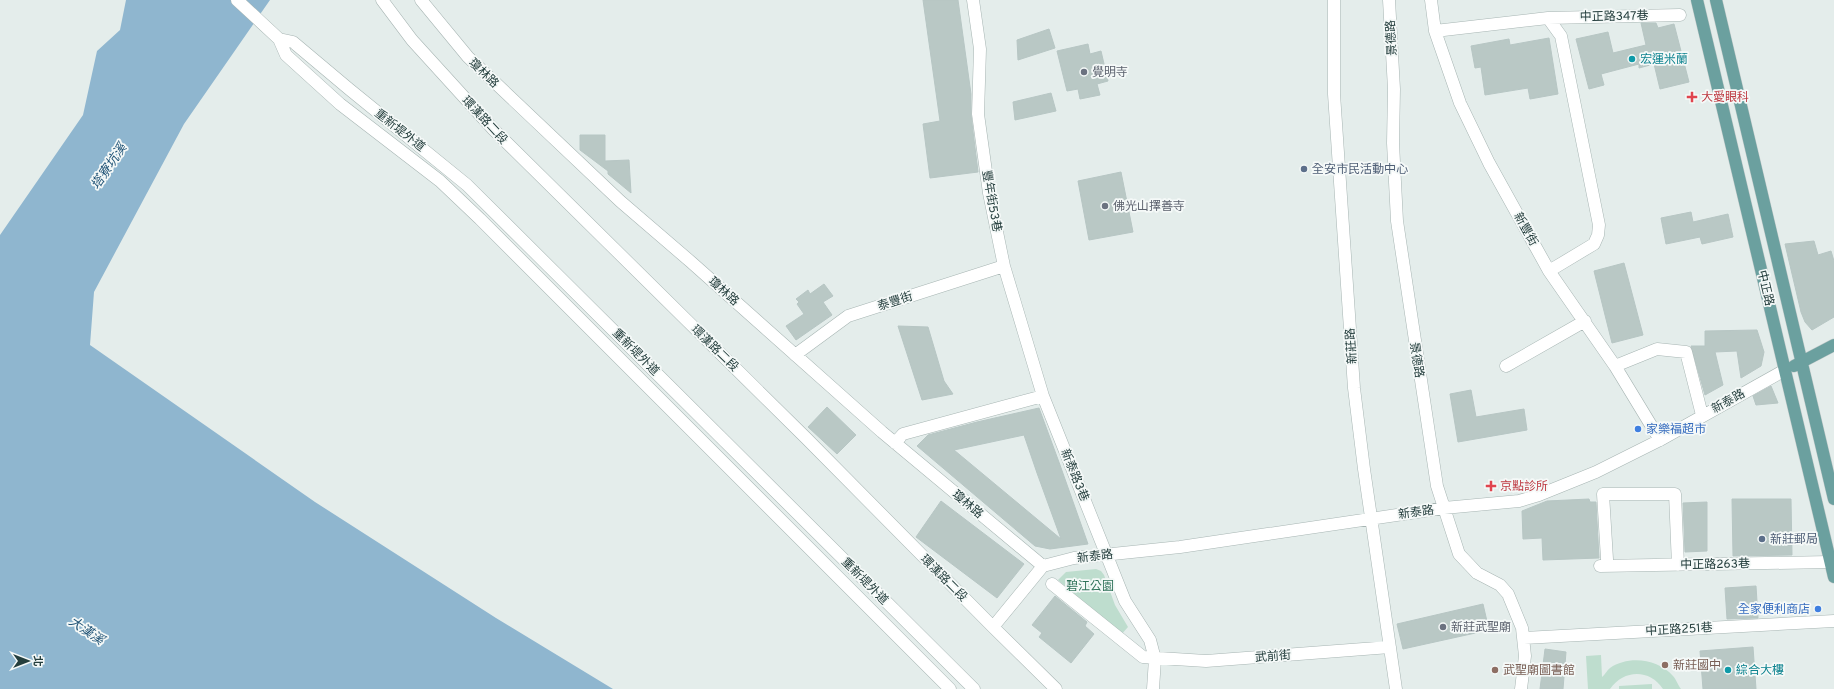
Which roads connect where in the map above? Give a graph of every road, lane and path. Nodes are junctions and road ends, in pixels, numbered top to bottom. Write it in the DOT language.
graph roads {
  1 [pos="237,0"];
  2 [pos="382,0"];
  3 [pos="421,0"];
  4 [pos="973,0"];
  5 [pos="1334,0"];
  6 [pos="1389,0"];
  7 [pos="1431,0"];
  8 [pos="1697,0"];
  9 [pos="1716,0"];
  10 [pos="1680,15"];
  11 [pos="1548,18"];
  12 [pos="1435,31"];
  13 [pos="275,35"];
  14 [pos="1004,266"];
  15 [pos="1549,271"];
  16 [pos="1585,321"];
  17 [pos="1834,345"];
  18 [pos="795,355"];
  19 [pos="1801,363"];
  20 [pos="1506,366"];
  21 [pos="1615,366"];
  22 [pos="1785,370"];
  23 [pos="1044,396"];
  24 [pos="1702,415"];
  25 [pos="1660,440"];
  26 [pos="895,443"];
  27 [pos="1830,465"];
  28 [pos="1834,500"];
  29 [pos="1444,508"];
  30 [pos="1373,522"];
  31 [pos="1107,555"];
  32 [pos="1830,562"];
  33 [pos="1678,564"];
  34 [pos="1043,566"];
  35 [pos="1834,577"];
  36 [pos="1052,584"];
  37 [pos="1834,621"];
  38 [pos="993,627"];
  39 [pos="1524,638"];
  40 [pos="1390,647"];
  41 [pos="1155,658"];
  42 [pos="950,689"];
  43 [pos="974,689"];
  44 [pos="1056,689"];
  45 [pos="1154,689"];
  46 [pos="1396,689"];
  47 [pos="1521,689"];
  1 -- 13 [label="street"];
  2 -- 38 [label="street, 環漢路二段"];
  3 -- 18 [label="street, 瓊林路"];
  4 -- 14 [label="street, 豐年街53巷"];
  5 -- 30 [label="street, 新莊路"];
  6 -- 29 [label="street, 景德路"];
  7 -- 12 [label="street, 新豐街"];
  8 -- 22 [label="main road, 中正路"];
  9 -- 19 [label="main road, 中正路"];
  10 -- 11 [label="street, 中正路347巷"];
  11 -- 12 [label="street, 中正路347巷"];
  11 -- 15 [label="street"];
  12 -- 15 [label="street, 新豐街"];
  13 -- 42 [label="street, 重新堤外道"];
  13 -- 43 [label="street, 重新堤外道"];
  14 -- 18 [label="street, 泰豐街"];
  14 -- 23 [label="street, 豐年街53巷"];
  15 -- 16 [label="street, 新豐街"];
  16 -- 20 [label="street"];
  16 -- 21 [label="street, 新豐街"];
  17 -- 19 [label="main road, 新泰路"];
  18 -- 26 [label="street, 瓊林路"];
  19 -- 22 [label="main road, 新泰路"];
  19 -- 27 [label="main road, 中正路"];
  21 -- 24 [label="street"];
  21 -- 25 [label="street, 新豐街"];
  22 -- 24 [label="street, 新泰路"];
  22 -- 32 [label="main road, 中正路"];
  23 -- 26 [label="street"];
  23 -- 31 [label="street, 新泰路3巷"];
  24 -- 25 [label="street, 新泰路"];
  25 -- 29 [label="street, 新泰路"];
  26 -- 34 [label="street, 瓊林路"];
  27 -- 28 [label="main road, 中正路"];
  29 -- 30 [label="street, 新泰路"];
  29 -- 39 [label="street, 景德路"];
  30 -- 31 [label="street, 新泰路"];
  30 -- 40 [label="street, 新莊路"];
  31 -- 34 [label="street, 新泰路"];
  31 -- 41 [label="street, 新泰路3巷"];
  32 -- 33 [label="street, 中正路263巷"];
  32 -- 35 [label="main road, 中正路"];
  33 -- 33 [label="street, 中正路263巷"];
  34 -- 38 [label="street"];
  36 -- 41 [label="street"];
  37 -- 39 [label="street, 中正路251巷"];
  38 -- 44 [label="street, 環漢路二段"];
  39 -- 47 [label="street, 景德路"];
  40 -- 41 [label="street, 武前街"];
  40 -- 46 [label="street, 新莊路"];
  41 -- 45 [label="street, 新泰路3巷"];
}
